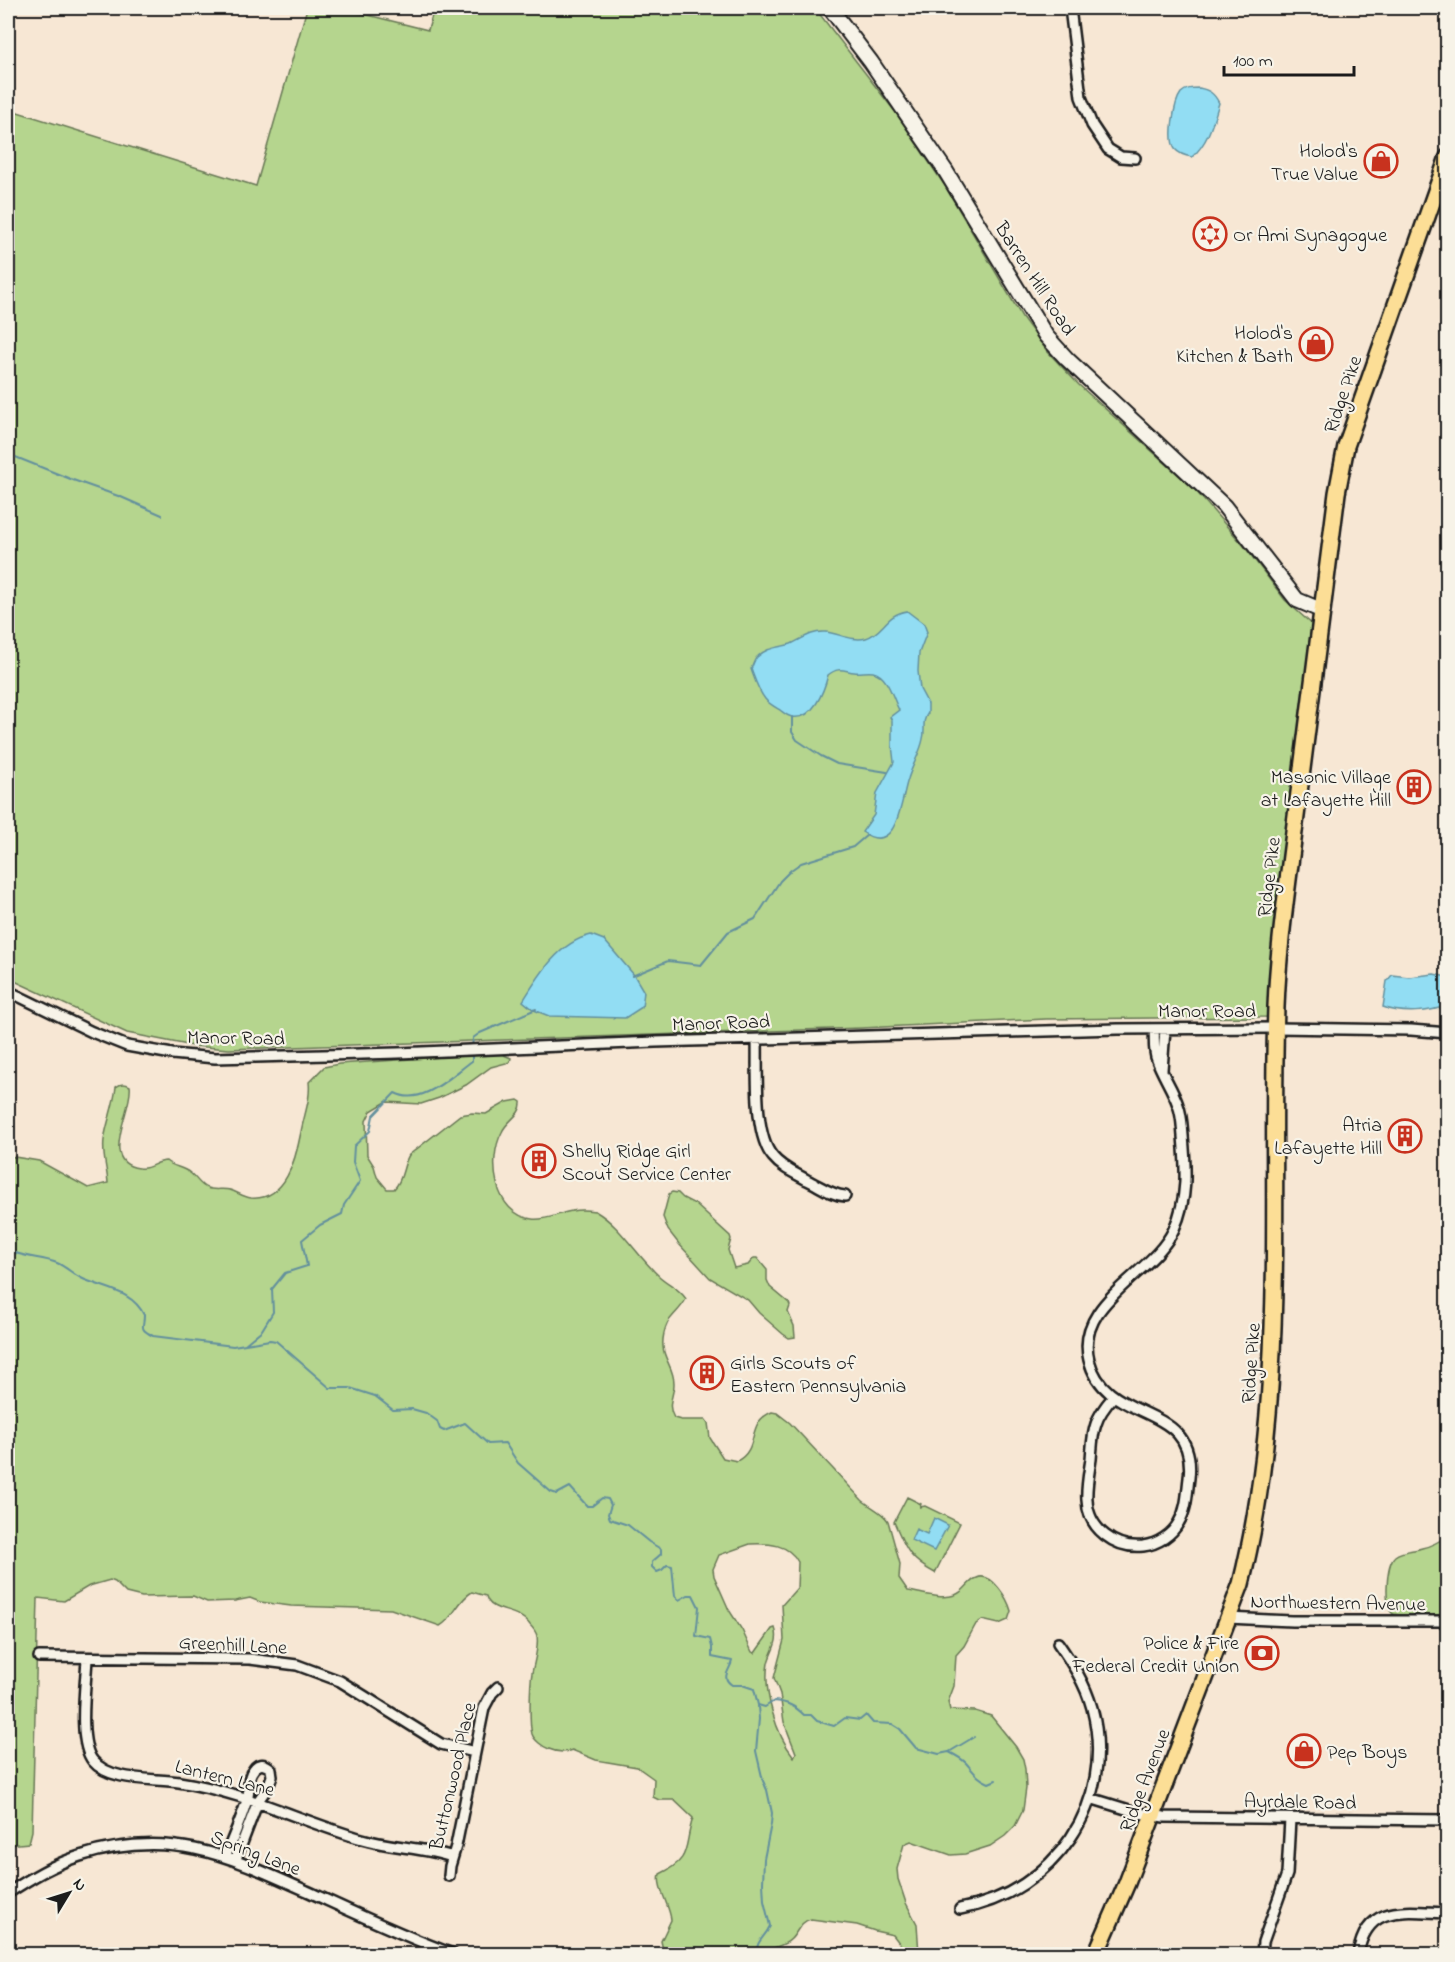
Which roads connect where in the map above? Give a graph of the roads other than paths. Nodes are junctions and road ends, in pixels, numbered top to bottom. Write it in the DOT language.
graph roads {
  1 [pos="830,8"];
  2 [pos="1070,8"];
  3 [pos="1448,157"];
  4 [pos="1135,158"];
  5 [pos="1323,611"];
  6 [pos="8,991"];
  7 [pos="1276,1028"];
  8 [pos="1154,1029"];
  9 [pos="1165,1029"];
  10 [pos="1448,1033"];
  11 [pos="757,1040"];
  12 [pos="1162,1070"];
  13 [pos="845,1196"];
  14 [pos="1113,1397"];
  15 [pos="1228,1618"];
  16 [pos="1448,1621"];
  17 [pos="1058,1643"];
  18 [pos="39,1657"];
  19 [pos="87,1658"];
  20 [pos="498,1687"];
  21 [pos="475,1752"];
  22 [pos="247,1798"];
  23 [pos="1090,1798"];
  24 [pos="258,1801"];
  25 [pos="1153,1816"];
  26 [pos="1290,1819"];
  27 [pos="1448,1820"];
  28 [pos="226,1856"];
  29 [pos="452,1857"];
  30 [pos="236,1859"];
  31 [pos="449,1876"];
  32 [pos="8,1893"];
  33 [pos="960,1908"];
  34 [pos="1448,1913"];
  35 [pos="441,1953"];
  36 [pos="453,1954"];
  37 [pos="1096,1954"];
  38 [pos="1262,1954"];
  39 [pos="1358,1954"];
  1 -- 5 [label="street, Barren Hill Road"];
  2 -- 4 [label="street"];
  3 -- 5 [label="main road, Ridge Pike"];
  5 -- 7 [label="main road, Ridge Pike"];
  6 -- 11 [label="street, Manor Road"];
  7 -- 9 [label="street, Manor Road"];
  7 -- 10 [label="street, Manor Road"];
  7 -- 15 [label="main road, Ridge Pike"];
  8 -- 9 [label="street, Manor Road"];
  8 -- 11 [label="street, Manor Road"];
  8 -- 12 [label="street"];
  9 -- 12 [label="street"];
  11 -- 13 [label="street"];
  12 -- 14 [label="street"];
  14 -- 14 [label="street"];
  15 -- 16 [label="street, Northwestern Avenue"];
  15 -- 25 [label="main road, Ridge Avenue"];
  17 -- 23 [label="street"];
  18 -- 19 [label="street, Greenhill Lane"];
  19 -- 21 [label="street, Greenhill Lane"];
  19 -- 22 [label="street, Lantern Lane"];
  20 -- 21 [label="street, Buttonwood Place"];
  21 -- 29 [label="street, Buttonwood Place"];
  22 -- 24 [label="street, Lantern Lane"];
  22 -- 24 [label="street"];
  22 -- 28 [label="street"];
  23 -- 25 [label="street, Ayrdale Road"];
  23 -- 33 [label="street"];
  24 -- 29 [label="street, Lantern Lane"];
  24 -- 30 [label="street"];
  25 -- 26 [label="street, Ayrdale Road"];
  25 -- 37 [label="main road, Ridge Avenue"];
  26 -- 27 [label="street, Ayrdale Road"];
  26 -- 38 [label="street"];
  28 -- 30 [label="street, Spring Lane"];
  28 -- 32 [label="street, Spring Lane"];
  29 -- 31 [label="street, Buttonwood Place"];
  30 -- 35 [label="street, Spring Lane"];
  34 -- 39 [label="street"];
  35 -- 36 [label="street, Spring Lane"];
}
